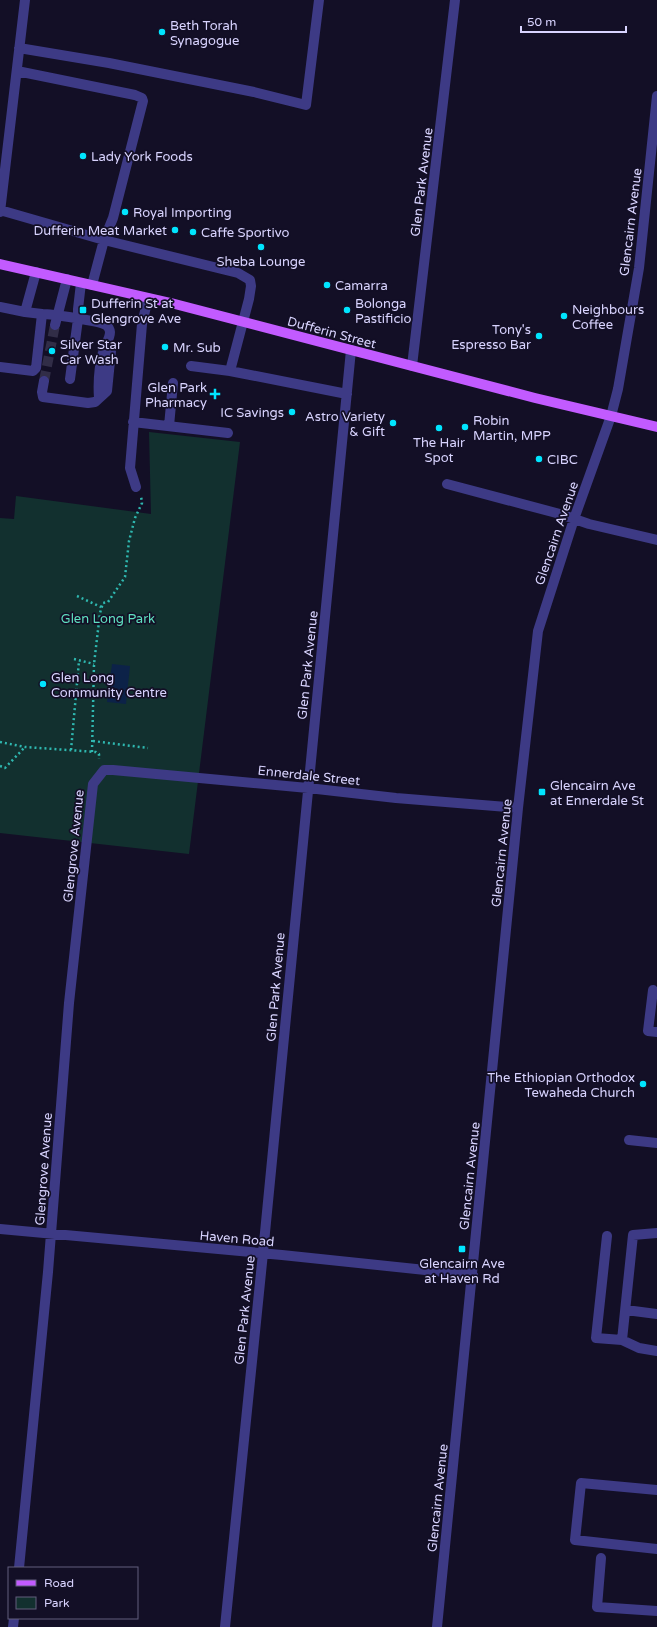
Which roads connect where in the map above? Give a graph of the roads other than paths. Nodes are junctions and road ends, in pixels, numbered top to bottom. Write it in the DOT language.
graph roads {
  1 [pos="25,0"];
  2 [pos="319,0"];
  3 [pos="455,0"];
  4 [pos="20,48"];
  5 [pos="17,71"];
  6 [pos="657,96"];
  7 [pos="0,211"];
  8 [pos="104,240"];
  9 [pos="0,264"];
  10 [pos="36,272"];
  11 [pos="67,279"];
  12 [pos="81,283"];
  13 [pos="92,285"];
  14 [pos="148,298"];
  15 [pos="0,307"];
  16 [pos="25,312"];
  17 [pos="42,314"];
  18 [pos="78,319"];
  19 [pos="57,320"];
  20 [pos="243,322"];
  21 [pos="351,350"];
  22 [pos="191,366"];
  23 [pos="412,366"];
  24 [pos="0,367"];
  25 [pos="230,371"];
  26 [pos="70,379"];
  27 [pos="44,381"];
  28 [pos="173,383"];
  29 [pos="347,394"];
  30 [pos="611,416"];
  31 [pos="133,422"];
  32 [pos="169,426"];
  33 [pos="657,427"];
  34 [pos="228,433"];
  35 [pos="447,484"];
  36 [pos="136,488"];
  37 [pos="574,519"];
  38 [pos="657,540"];
  39 [pos="99,775"];
  40 [pos="308,788"];
  41 [pos="518,808"];
  42 [pos="653,990"];
  43 [pos="657,1032"];
  44 [pos="629,1140"];
  45 [pos="657,1143"];
  46 [pos="0,1229"];
  47 [pos="657,1233"];
  48 [pos="51,1234"];
  49 [pos="607,1236"];
  50 [pos="263,1253"];
  51 [pos="473,1275"];
  52 [pos="626,1310"];
  53 [pos="657,1314"];
  54 [pos="622,1340"];
  55 [pos="657,1351"];
  56 [pos="657,1490"];
  57 [pos="657,1549"];
  58 [pos="601,1558"];
  59 [pos="19,1567"];
  60 [pos="657,1611"];
  61 [pos="225,1627"];
  62 [pos="438,1627"];
  1 -- 4 [label="street"];
  2 -- 4 [label="street"];
  3 -- 23 [label="street, Glen Park Avenue"];
  4 -- 5 [label="street"];
  5 -- 7 [label="street"];
  5 -- 8 [label="street"];
  6 -- 30 [label="street, Glencairn Avenue"];
  7 -- 8 [label="street"];
  8 -- 13 [label="street"];
  8 -- 20 [label="street"];
  9 -- 10 [label="main road, Dufferin Street"];
  10 -- 11 [label="main road, Dufferin Street"];
  10 -- 16 [label="street"];
  11 -- 12 [label="main road, Dufferin Street"];
  11 -- 19 [label="street"];
  12 -- 13 [label="main road, Dufferin Street"];
  12 -- 18 [label="street"];
  13 -- 14 [label="main road, Dufferin Street"];
  14 -- 20 [label="main road, Dufferin Street"];
  14 -- 31 [label="street"];
  15 -- 16 [label="street"];
  16 -- 17 [label="street"];
  17 -- 19 [label="street"];
  17 -- 24 [label="street"];
  18 -- 19 [label="street"];
  18 -- 26 [label="street"];
  18 -- 27 [label="street"];
  20 -- 21 [label="main road, Dufferin Street"];
  20 -- 25 [label="street"];
  21 -- 23 [label="main road, Dufferin Street"];
  21 -- 29 [label="street, Glen Park Avenue"];
  22 -- 25 [label="street"];
  23 -- 30 [label="main road, Dufferin Street"];
  25 -- 29 [label="street"];
  28 -- 32 [label="street"];
  29 -- 40 [label="street, Glen Park Avenue"];
  30 -- 33 [label="main road, Dufferin Street"];
  30 -- 37 [label="street, Glencairn Avenue"];
  31 -- 32 [label="street"];
  31 -- 36 [label="street"];
  32 -- 34 [label="street"];
  35 -- 37 [label="street"];
  37 -- 38 [label="street"];
  37 -- 41 [label="street, Glencairn Avenue"];
  39 -- 40 [label="street, Ennerdale Street"];
  39 -- 48 [label="street, Glengrove Avenue"];
  40 -- 41 [label="street, Ennerdale Street"];
  40 -- 50 [label="street, Glen Park Avenue"];
  41 -- 51 [label="street, Glencairn Avenue"];
  42 -- 43 [label="street"];
  44 -- 45 [label="street"];
  46 -- 48 [label="street, Haven Road"];
  47 -- 52 [label="street"];
  48 -- 50 [label="street, Haven Road"];
  48 -- 59 [label="street, Glengrove Avenue"];
  49 -- 54 [label="street"];
  50 -- 51 [label="street, Haven Road"];
  50 -- 61 [label="street, Glen Park Avenue"];
  51 -- 62 [label="street, Glencairn Avenue"];
  52 -- 53 [label="street"];
  52 -- 54 [label="street"];
  54 -- 55 [label="street"];
  56 -- 57 [label="street"];
  58 -- 60 [label="street"];
}
